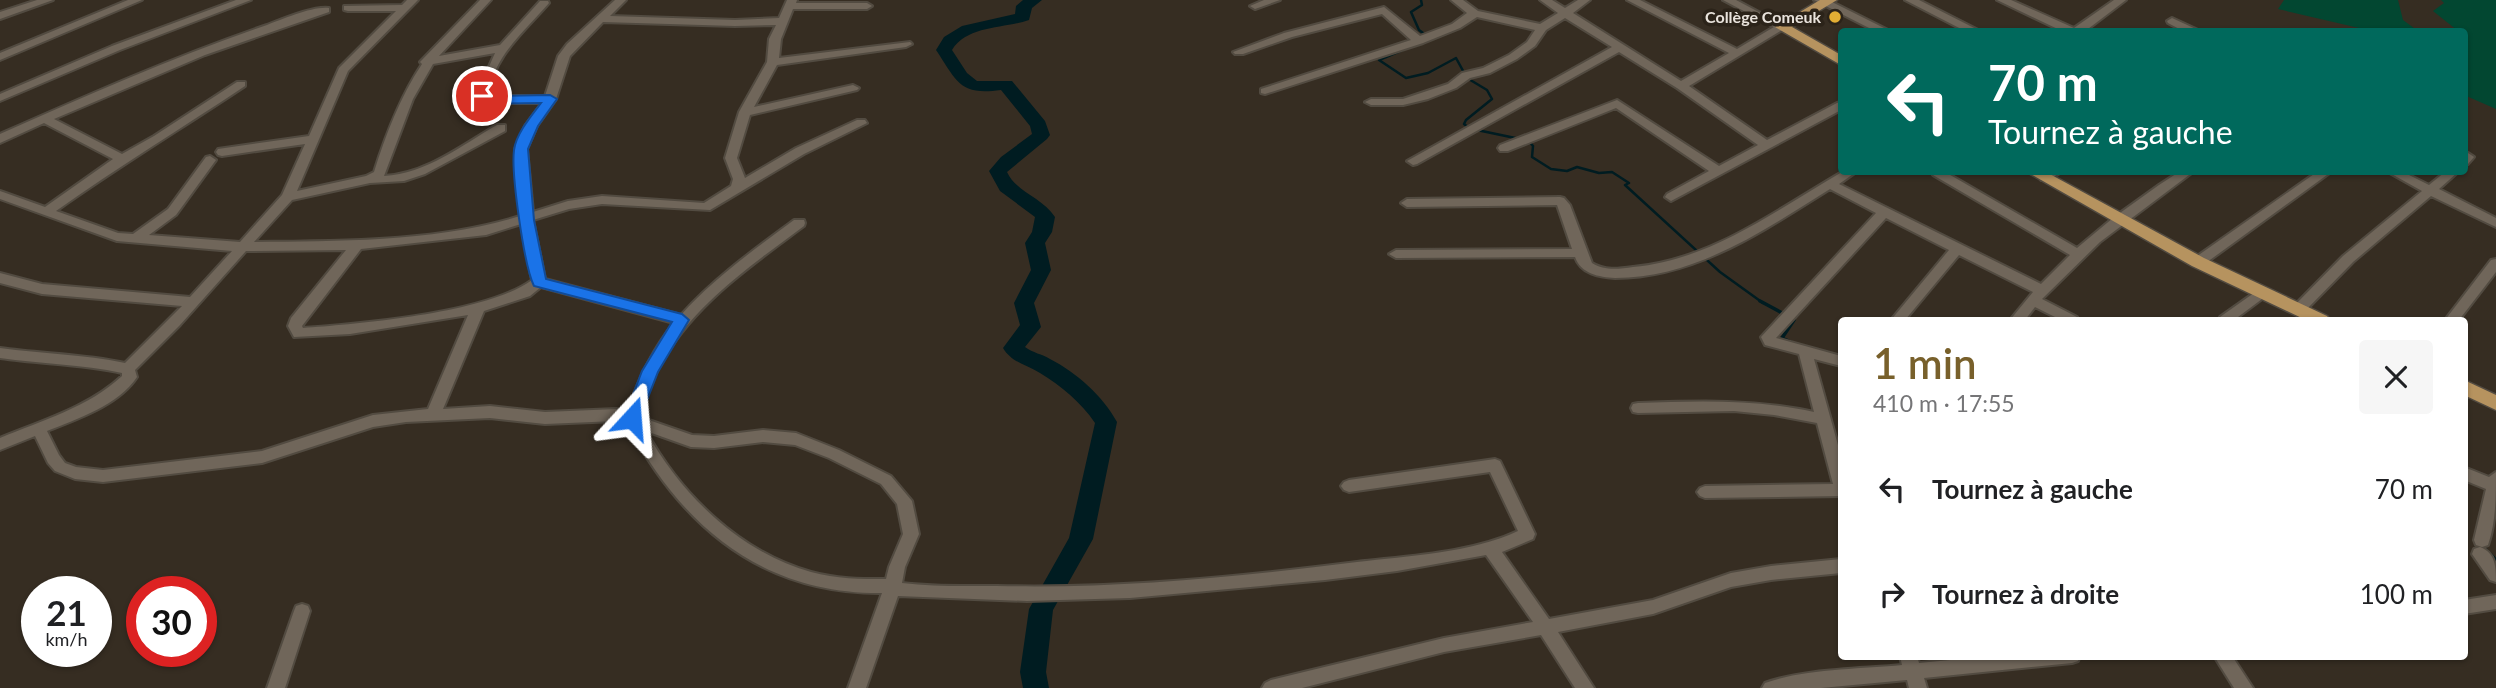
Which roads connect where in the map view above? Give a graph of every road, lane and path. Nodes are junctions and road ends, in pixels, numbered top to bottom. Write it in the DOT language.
graph roads {
  1 [pos="48,0"];
  2 [pos="137,0"];
  3 [pos="246,0"];
  4 [pos="486,0"];
  5 [pos="621,0"];
  6 [pos="1275,0"];
  7 [pos="1457,0"];
  8 [pos="1545,0"];
  9 [pos="1586,0"];
  10 [pos="1632,0"];
  11 [pos="1728,0"];
  12 [pos="1910,0"];
  13 [pos="2002,0"];
  14 [pos="2121,0"];
  15 [pos="1824,1"];
  16 [pos="544,3"];
  17 [pos="791,3"];
  18 [pos="408,4"];
  19 [pos="867,6"];
  20 [pos="1255,6"];
  21 [pos="348,8"];
  22 [pos="326,10"];
  23 [pos="1565,12"];
  24 [pos="1475,13"];
  25 [pos="0,16"];
  26 [pos="600,19"];
  27 [pos="782,21"];
  28 [pos="2172,21"];
  29 [pos="1782,27"];
  30 [pos="1542,28"];
  31 [pos="1879,28"];
  32 [pos="1969,28"];
  33 [pos="2066,28"];
  34 [pos="2081,28"];
  35 [pos="2186,28"];
  36 [pos="1419,41"];
  37 [pos="906,44"];
  38 [pos="1620,47"];
  39 [pos="502,48"];
  40 [pos="1239,52"];
  41 [pos="1737,53"];
  42 [pos="0,57"];
  43 [pos="1838,59"];
  44 [pos="426,62"];
  45 [pos="773,62"];
  46 [pos="241,84"];
  47 [pos="1681,86"];
  48 [pos="853,88"];
  49 [pos="1265,92"];
  50 [pos="0,98"];
  51 [pos="550,99"];
  52 [pos="1371,102"];
  53 [pos="1838,107"];
  54 [pos="745,112"];
  55 [pos="45,119"];
  56 [pos="861,123"];
  57 [pos="501,128"];
  58 [pos="312,138"];
  59 [pos="0,139"];
  60 [pos="1767,146"];
  61 [pos="1504,148"];
  62 [pos="222,152"];
  63 [pos="122,159"];
  64 [pos="210,160"];
  65 [pos="1412,161"];
  66 [pos="1719,172"];
  67 [pos="1845,175"];
  68 [pos="1942,175"];
  69 [pos="2048,175"];
  70 [pos="2182,175"];
  71 [pos="2321,175"];
  72 [pos="2400,175"];
  73 [pos="2449,175"];
  74 [pos="370,179"];
  75 [pos="1829,184"];
  76 [pos="737,190"];
  77 [pos="2432,190"];
  78 [pos="0,195"];
  79 [pos="288,197"];
  80 [pos="1671,197"];
  81 [pos="1406,203"];
  82 [pos="47,211"];
  83 [pos="1884,212"];
  84 [pos="527,220"];
  85 [pos="2121,220"];
  86 [pos="799,223"];
  87 [pos="2496,223"];
  88 [pos="135,240"];
  89 [pos="357,244"];
  90 [pos="242,247"];
  91 [pos="1957,249"];
  92 [pos="1580,253"];
  93 [pos="1396,254"];
  94 [pos="2079,255"];
  95 [pos="2198,262"];
  96 [pos="2496,263"];
  97 [pos="3,282"];
  98 [pos="539,282"];
  99 [pos="2261,293"];
  100 [pos="2037,295"];
  101 [pos="192,302"];
  102 [pos="478,308"];
  103 [pos="2298,310"];
  104 [pos="1900,317"];
  105 [pos="2019,317"];
  106 [pos="2068,317"];
  107 [pos="2229,317"];
  108 [pos="2314,317"];
  109 [pos="2454,317"];
  110 [pos="682,320"];
  111 [pos="1805,351"];
  112 [pos="0,353"];
  113 [pos="1838,360"];
  114 [pos="128,369"];
  115 [pos="2468,389"];
  116 [pos="2496,403"];
  117 [pos="1638,408"];
  118 [pos="433,414"];
  119 [pos="632,418"];
  120 [pos="38,428"];
  121 [pos="1830,428"];
  122 [pos="0,444"];
  123 [pos="1838,469"];
  124 [pos="2468,474"];
  125 [pos="2495,481"];
  126 [pos="1349,486"];
  127 [pos="1838,490"];
  128 [pos="1705,492"];
  129 [pos="1491,549"];
  130 [pos="1838,566"];
  131 [pos="2496,575"];
  132 [pos="893,586"];
  133 [pos="2496,602"];
  134 [pos="2468,606"];
  135 [pos="302,611"];
  136 [pos="1545,626"];
  137 [pos="2032,660"];
  138 [pos="2225,660"];
  139 [pos="1914,672"];
  140 [pos="276,688"];
  141 [pos="858,688"];
  142 [pos="1271,688"];
  143 [pos="1585,688"];
  144 [pos="1771,688"];
  145 [pos="2245,688"];
  1 -- 25 [label="street"];
  2 -- 42 [label="street"];
  3 -- 50 [label="street"];
  4 -- 44 [label="street"];
  5 -- 26 [label="street"];
  6 -- 20 [label="street"];
  7 -- 24 [label="street"];
  8 -- 23 [label="street"];
  9 -- 23 [label="street"];
  10 -- 41 [label="street"];
  11 -- 29 [label="street"];
  12 -- 32 [label="street"];
  13 -- 33 [label="street"];
  14 -- 34 [label="street"];
  15 -- 29 [label="main road"];
  15 -- 31 [label="street"];
  16 -- 39 [label="street"];
  17 -- 19 [label="street"];
  17 -- 27 [label="street"];
  18 -- 21 [label="street"];
  18 -- 58 [label="street"];
  22 -- 55 [label="street"];
  23 -- 30 [label="street"];
  23 -- 38 [label="street"];
  24 -- 30 [label="street"];
  24 -- 36 [label="street"];
  26 -- 27 [label="street"];
  26 -- 51 [label="street"];
  27 -- 45 [label="street"];
  28 -- 35 [label="street"];
  29 -- 41 [label="street"];
  29 -- 43 [label="main road"];
  30 -- 52 [label="street"];
  36 -- 40 [label="street"];
  36 -- 49 [label="street"];
  37 -- 45 [label="street"];
  38 -- 47 [label="street"];
  38 -- 65 [label="street"];
  39 -- 44 [label="street"];
  39 -- 51 [label="street"];
  41 -- 47 [label="street"];
  44 -- 74 [label="street"];
  45 -- 54 [label="street"];
  46 -- 63 [label="street"];
  47 -- 60 [label="street"];
  48 -- 54 [label="street"];
  51 -- 84 [label="street"];
  53 -- 60 [label="street"];
  54 -- 76 [label="street"];
  55 -- 59 [label="street"];
  55 -- 63 [label="street"];
  56 -- 76 [label="street"];
  57 -- 74 [label="street"];
  58 -- 62 [label="street"];
  58 -- 79 [label="street"];
  60 -- 66 [label="street"];
  61 -- 66 [label="street"];
  63 -- 82 [label="street"];
  64 -- 88 [label="street"];
  66 -- 80 [label="street"];
  67 -- 75 [label="street"];
  68 -- 94 [label="street"];
  69 -- 85 [label="main road"];
  70 -- 85 [label="street"];
  71 -- 95 [label="street"];
  72 -- 77 [label="street"];
  73 -- 77 [label="street"];
  74 -- 79 [label="street"];
  75 -- 83 [label="street"];
  75 -- 92 [label="street"];
  76 -- 84 [label="street"];
  77 -- 87 [label="street"];
  77 -- 103 [label="street"];
  78 -- 82 [label="street"];
  79 -- 90 [label="street"];
  81 -- 92 [label="street"];
  82 -- 88 [label="street"];
  83 -- 91 [label="street"];
  83 -- 111 [label="street"];
  84 -- 89 [label="street"];
  84 -- 98 [label="street"];
  85 -- 94 [label="street"];
  85 -- 95 [label="main road"];
  86 -- 110 [label="street"];
  88 -- 90 [label="street"];
  89 -- 90 [label="street"];
  89 -- 102 [label="street"];
  90 -- 101 [label="street"];
  91 -- 100 [label="street"];
  91 -- 104 [label="street"];
  92 -- 93 [label="street"];
  94 -- 100 [label="street"];
  95 -- 99 [label="main road"];
  96 -- 109 [label="street"];
  97 -- 101 [label="street"];
  98 -- 102 [label="street"];
  98 -- 110 [label="street"];
  99 -- 103 [label="main road"];
  99 -- 107 [label="street"];
  100 -- 105 [label="street"];
  100 -- 106 [label="street"];
  101 -- 114 [label="street"];
  102 -- 118 [label="street"];
  103 -- 108 [label="main road"];
  110 -- 119 [label="street"];
  111 -- 113 [label="street"];
  111 -- 121 [label="street"];
  112 -- 114 [label="street"];
  114 -- 120 [label="street"];
  115 -- 116 [label="main road"];
  117 -- 121 [label="street"];
  118 -- 119 [label="street"];
  118 -- 120 [label="street"];
  119 -- 132 [label="street"];
  119 -- 132 [label="street"];
  120 -- 122 [label="street"];
  121 -- 123 [label="street"];
  124 -- 125 [label="street"];
  125 -- 131 [label="street"];
  126 -- 129 [label="street"];
  127 -- 128 [label="street"];
  129 -- 132 [label="street"];
  129 -- 136 [label="street"];
  130 -- 136 [label="street"];
  132 -- 141 [label="street"];
  133 -- 134 [label="street"];
  135 -- 140 [label="street"];
  136 -- 142 [label="street"];
  136 -- 143 [label="street"];
  137 -- 139 [label="street"];
  138 -- 145 [label="street"];
  139 -- 144 [label="street"];
}
